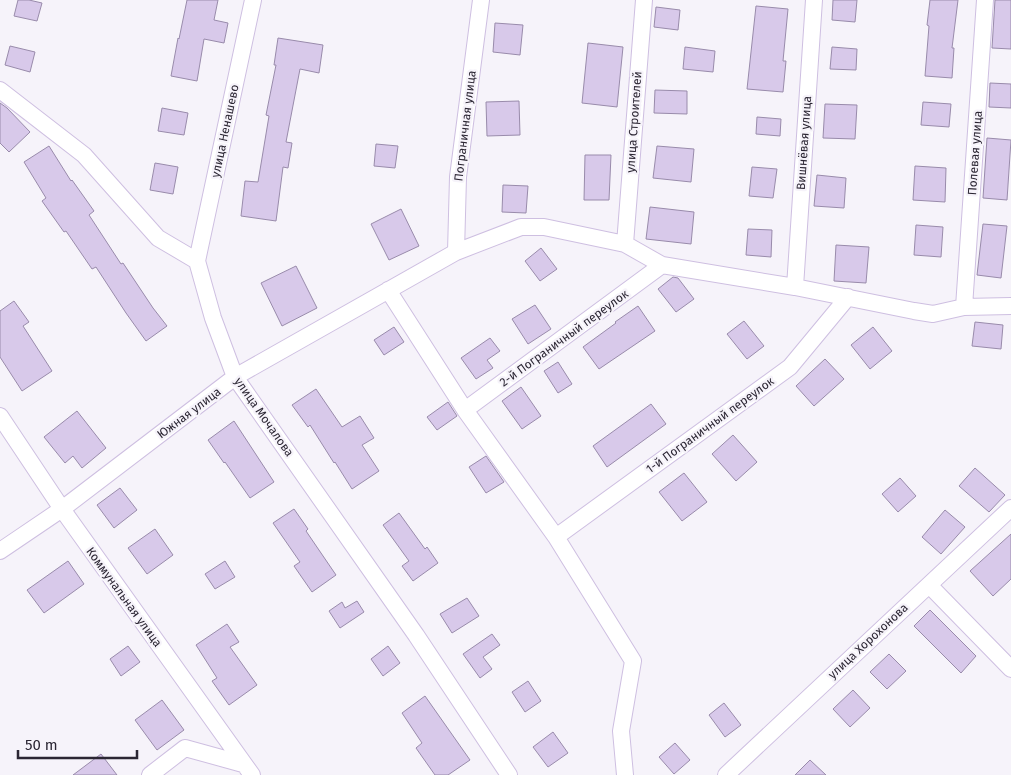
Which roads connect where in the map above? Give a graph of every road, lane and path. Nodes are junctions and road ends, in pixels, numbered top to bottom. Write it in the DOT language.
graph roads {
  1 [pos="253,0"];
  2 [pos="481,0"];
  3 [pos="644,0"];
  4 [pos="814,0"];
  5 [pos="986,0"];
  6 [pos="0,90"];
  7 [pos="625,244"];
  8 [pos="456,252"];
  9 [pos="197,261"];
  10 [pos="662,265"];
  11 [pos="795,287"];
  12 [pos="388,290"];
  13 [pos="848,297"];
  14 [pos="1011,306"];
  15 [pos="964,307"];
  16 [pos="235,377"];
  17 [pos="465,410"];
  18 [pos="0,416"];
  19 [pos="1011,508"];
  20 [pos="62,509"];
  21 [pos="556,537"];
  22 [pos="0,551"];
  23 [pos="929,585"];
  24 [pos="1011,669"];
  25 [pos="248,769"];
  26 [pos="150,775"];
  27 [pos="509,775"];
  28 [pos="625,775"];
  29 [pos="726,775"];
  1 -- 9 [label="street, улица Ненашево"];
  2 -- 8 [label="street, Пограничная улица"];
  3 -- 7 [label="street, улица Строителей"];
  4 -- 11 [label="street, Вишнёвая улица"];
  5 -- 15 [label="street, Полевая улица"];
  6 -- 9 [label="street"];
  7 -- 8 [label="street, Южная улица"];
  7 -- 10 [label="street, Южная улица"];
  8 -- 12 [label="street, Южная улица"];
  9 -- 16 [label="street, улица Мочалова"];
  10 -- 11 [label="street"];
  10 -- 17 [label="street, 2-й Пограничный переулок"];
  11 -- 13 [label="street"];
  12 -- 16 [label="street, Южная улица"];
  12 -- 17 [label="street"];
  13 -- 15 [label="street"];
  13 -- 21 [label="street, 1-й Пограничный переулок"];
  14 -- 15 [label="street"];
  16 -- 20 [label="street, Южная улица"];
  16 -- 27 [label="street, улица Мочалова"];
  17 -- 21 [label="street"];
  18 -- 20 [label="street, Коммунальная улица"];
  19 -- 23 [label="street, улица Хорохонова"];
  20 -- 22 [label="street, Южная улица"];
  20 -- 25 [label="street, Коммунальная улица"];
  21 -- 28 [label="street"];
  23 -- 24 [label="street"];
  23 -- 29 [label="street, улица Хорохонова"];
  25 -- 26 [label="street"];
}
